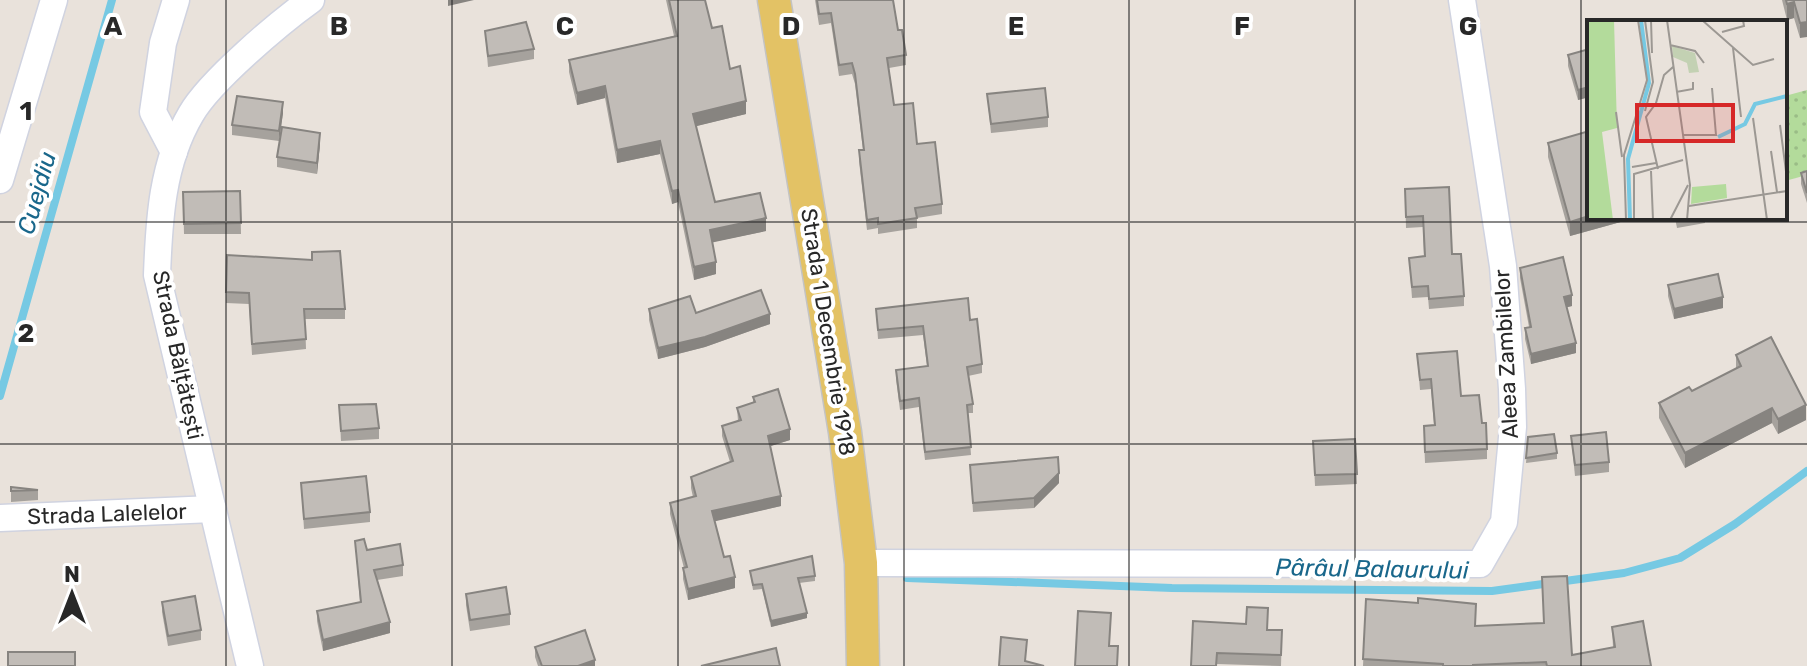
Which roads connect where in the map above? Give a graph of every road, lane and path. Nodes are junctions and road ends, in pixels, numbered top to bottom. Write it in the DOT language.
graph roads {
  1 [pos="54,0"];
  2 [pos="176,0"];
  3 [pos="311,0"];
  4 [pos="774,0"];
  5 [pos="1462,0"];
  6 [pos="174,152"];
  7 [pos="0,180"];
  8 [pos="213,509"];
  9 [pos="0,518"];
  10 [pos="861,563"];
  11 [pos="250,666"];
  12 [pos="863,666"];
  1 -- 7 [label="street"];
  2 -- 6 [label="street"];
  3 -- 6 [label="street, Strada Bălțătești"];
  4 -- 10 [label="main road, Strada 1 Decembrie 1918"];
  5 -- 10 [label="street, Aleea Zambilelor"];
  6 -- 8 [label="street, Strada Bălțătești"];
  8 -- 9 [label="street, Strada Lalelelor"];
  8 -- 11 [label="street, Strada Bălțătești"];
  10 -- 12 [label="main road, Strada 1 Decembrie 1918"];
}
